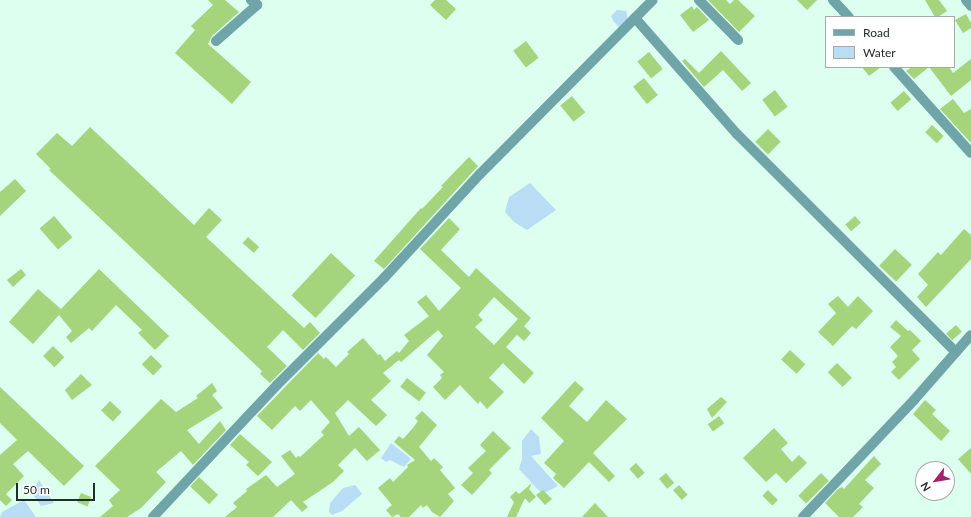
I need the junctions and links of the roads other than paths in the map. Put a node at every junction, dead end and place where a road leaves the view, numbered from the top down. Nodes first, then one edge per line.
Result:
1 (251, 0) edge
2 (653, 0) edge
3 (699, 0) edge
4 (833, 0) edge
5 (966, 0) edge
6 (971, 6) edge
7 (848, 16) edge
8 (635, 18) junction
9 (738, 40) dead end
10 (216, 41) dead end
11 (895, 68) edge
12 (971, 153) edge
13 (971, 335) edge
14 (956, 352) junction
15 (153, 517) edge
16 (803, 517) edge

1 - 10 street
2 - 8 street
3 - 9 street
4 - 7 street
5 - 6 street
8 - 14 street
8 - 15 street
11 - 12 street
13 - 14 street
14 - 16 street

